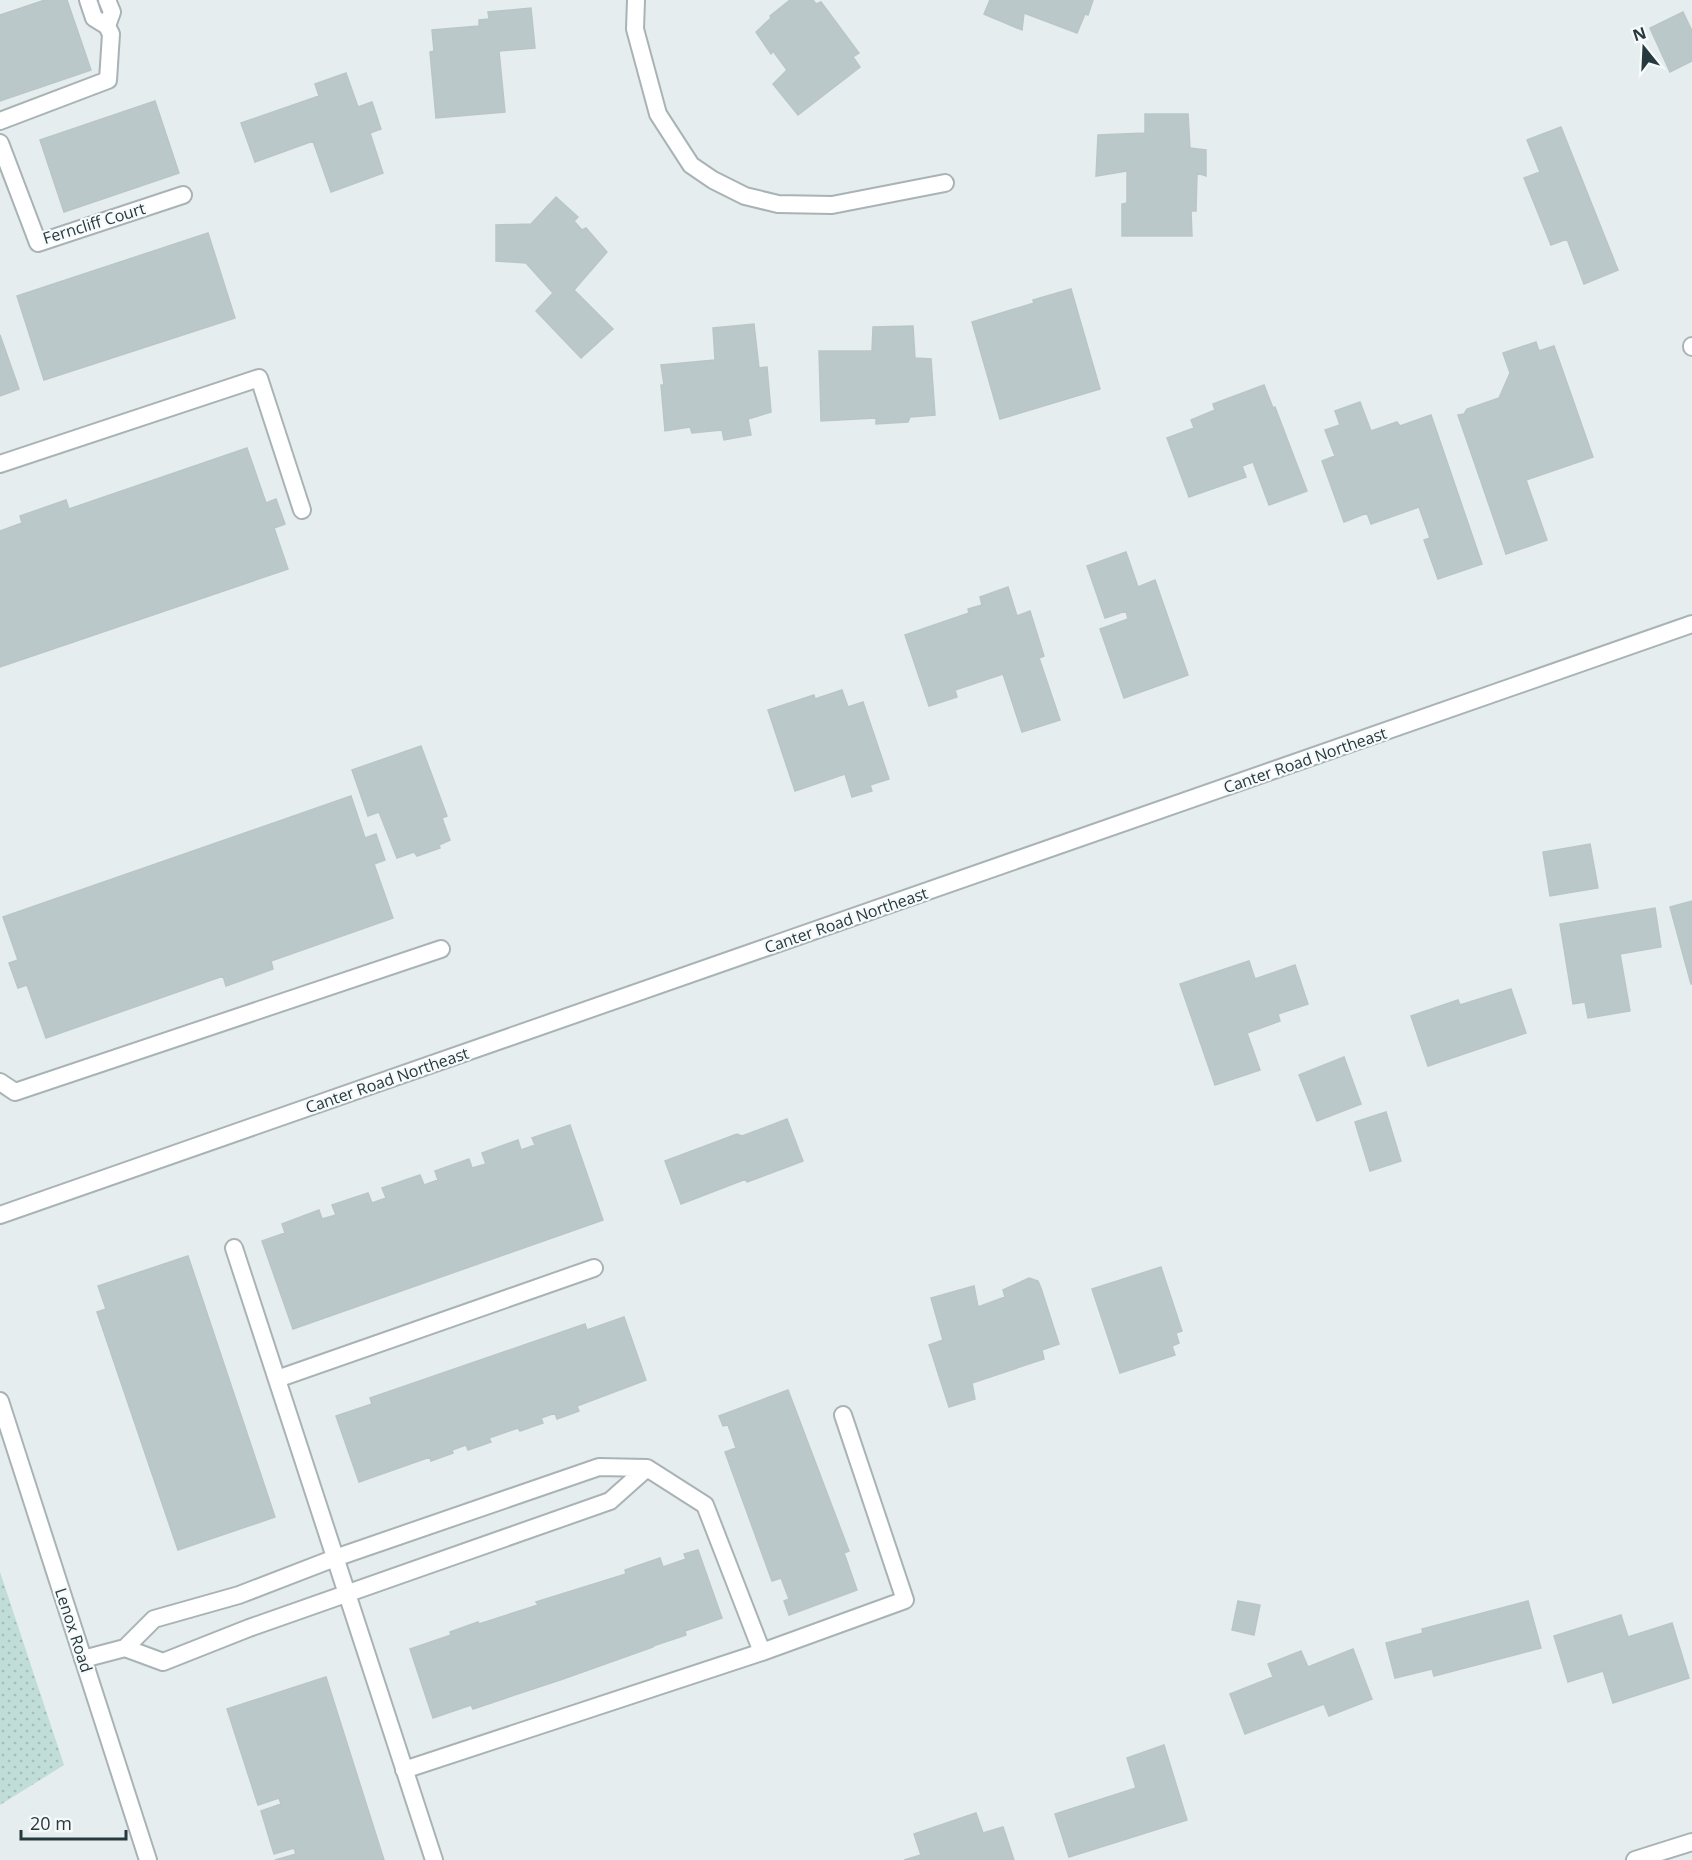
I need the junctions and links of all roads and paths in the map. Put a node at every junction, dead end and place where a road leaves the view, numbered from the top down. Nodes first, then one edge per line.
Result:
1 (88, 0) edge
2 (107, 0) edge
3 (636, 0) edge
4 (107, 26) junction
5 (0, 121) edge
6 (0, 143) edge
7 (945, 183) dead end
8 (183, 195) dead end
9 (0, 464) edge
10 (302, 510) dead end
11 (1692, 624) edge
12 (441, 949) dead end
13 (0, 1082) edge
14 (0, 1215) edge
15 (234, 1248) dead end
16 (594, 1268) dead end
17 (277, 1379) junction
18 (0, 1401) edge
19 (843, 1415) dead end
20 (647, 1468) junction
21 (335, 1558) junction
22 (348, 1594) junction
23 (125, 1648) junction
24 (762, 1652) junction
25 (83, 1659) junction
26 (404, 1770) junction
27 (1692, 1842) edge
28 (148, 1860) edge
29 (434, 1860) edge
30 (1635, 1860) edge

1 - 4 street
2 - 4 street
3 - 7 street
4 - 5 street
6 - 8 street, Ferncliff Court
9 - 10 street
11 - 14 street, Canter Road Northeast
12 - 13 street
15 - 17 street
16 - 17 street
17 - 21 street
18 - 25 street, Lenox Road
19 - 24 street
20 - 21 street
20 - 22 street
20 - 24 street
21 - 22 street
21 - 23 street
22 - 23 street
22 - 26 street
23 - 25 street
24 - 26 street
25 - 28 street, Lenox Road
26 - 29 street
27 - 30 street

